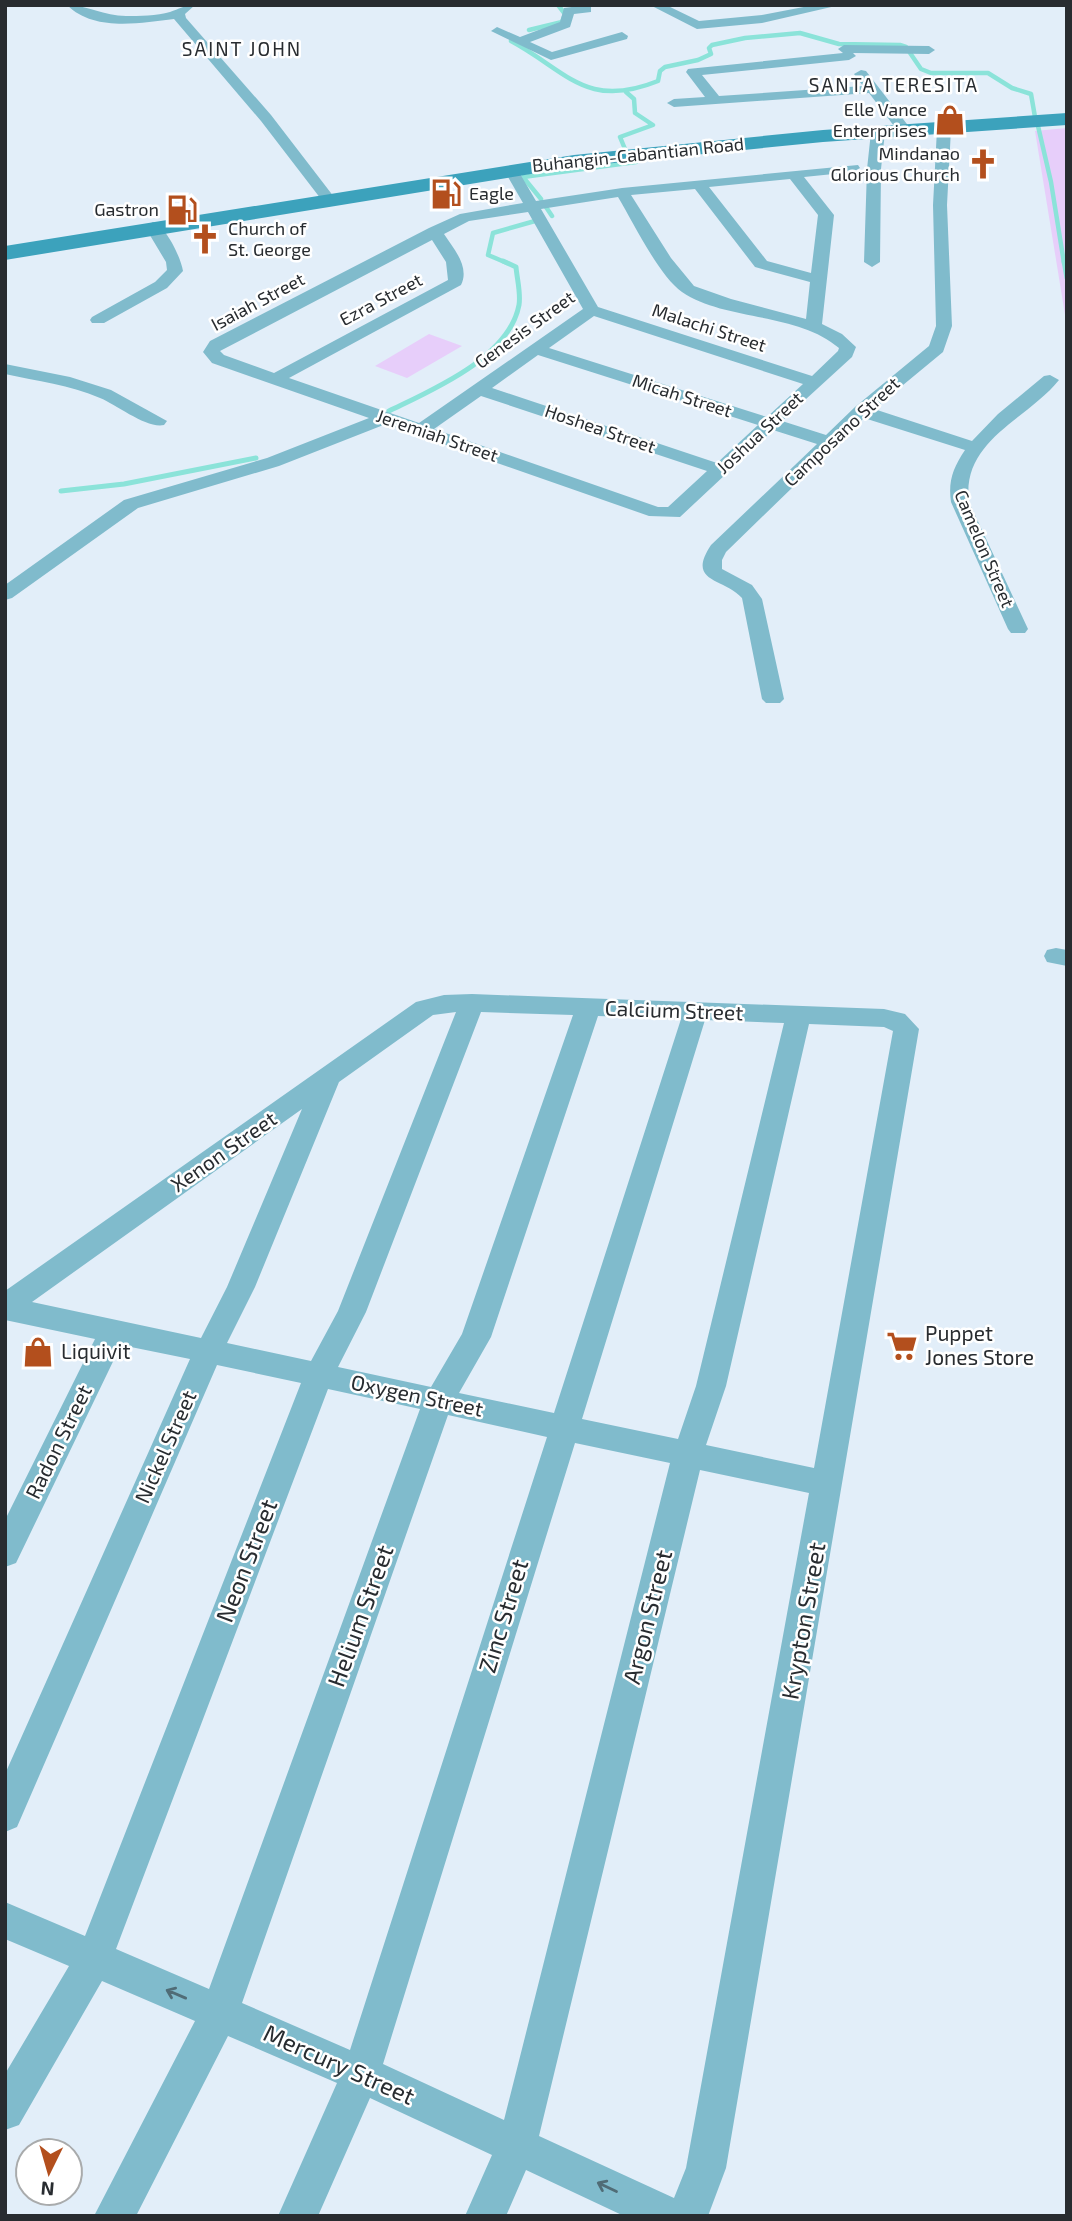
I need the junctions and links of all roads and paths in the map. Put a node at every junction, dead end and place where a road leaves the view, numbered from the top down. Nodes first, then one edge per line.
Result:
1 (73, 5) edge
2 (656, 5) edge
3 (834, 5) edge
4 (711, 9) dead end
5 (183, 10) edge
6 (597, 13) edge
7 (730, 22) junction
8 (497, 31) dead end
9 (520, 41) junction
10 (845, 49) junction
11 (929, 50) dead end
12 (872, 89) junction
13 (715, 100) junction
14 (674, 103) dead end
15 (1067, 119) edge
16 (944, 129) junction
17 (905, 131) junction
18 (878, 132) junction
19 (853, 168) dead end
20 (511, 170) junction
21 (794, 174) junction
22 (699, 184) junction
23 (622, 192) junction
24 (328, 200) junction
25 (533, 205) junction
26 (153, 227) junction
27 (435, 231) junction
28 (5, 253) edge
29 (872, 262) dead end
30 (817, 279) junction
31 (592, 310) junction
32 (98, 320) dead end
33 (813, 327) junction
34 (535, 349) junction
35 (211, 352) joint
36 (5, 369) edge
37 (275, 379) junction
38 (1050, 380) dead end
39 (814, 382) junction
40 (479, 389) junction
41 (861, 411) junction
42 (384, 418) junction
43 (158, 421) dead end
44 (770, 424) junction
45 (421, 430) junction
46 (829, 442) junction
47 (975, 448) junction
48 (721, 470) junction
49 (667, 513) joint
50 (5, 594) edge
51 (1018, 629) dead end
52 (773, 699) dead end
53 (458, 1003) junction
54 (588, 1008) junction
55 (696, 1010) junction
56 (799, 1015) junction
57 (902, 1024) joint
58 (327, 1079) junction
59 (5, 1307) edge
60 (113, 1332) junction
61 (208, 1352) junction
62 (318, 1375) junction
63 (438, 1401) junction
64 (563, 1427) junction
65 (688, 1454) junction
66 (828, 1484) junction
67 (5, 1553) edge
68 (5, 1815) edge
69 (5, 1920) edge
70 (94, 1959) junction
71 (220, 2012) junction
72 (361, 2074) junction
73 (5, 2111) edge
74 (517, 2145) junction
75 (114, 2216) edge
76 (298, 2216) edge
77 (485, 2216) edge
78 (669, 2216) edge
79 (686, 2216) edge

1 - 5 street
2 - 7 street
3 - 7 street
4 - 7 street
5 - 24 street
6 - 9 street
6 - 9 street
8 - 9 street
10 - 11 street
10 - 12 street
10 - 13 street
12 - 13 street
12 - 17 street
13 - 14 street
15 - 16 main road, Buhangin-Cabantian Road
16 - 17 main road, Buhangin-Cabantian Road
16 - 41 street, Camposano Street
17 - 18 main road, Buhangin-Cabantian Road
18 - 20 main road, Buhangin-Cabantian Road
18 - 29 street
19 - 21 street, Isaiah Street
20 - 24 main road, Buhangin-Cabantian Road
20 - 25 street, Genesis Street
21 - 22 street, Isaiah Street
21 - 30 street
22 - 23 street, Isaiah Street
22 - 30 street
23 - 25 street, Isaiah Street
23 - 33 street
24 - 26 main road, Buhangin-Cabantian Road
25 - 27 street, Isaiah Street
25 - 31 street, Genesis Street
26 - 28 main road, Buhangin-Cabantian Road
26 - 32 street
27 - 35 street, Isaiah Street
27 - 37 street, Ezra Street
30 - 33 street
31 - 34 street, Genesis Street
31 - 39 street, Malachi Street
33 - 39 street, Joshua Street
34 - 40 street, Genesis Street
34 - 44 street, Micah Street
35 - 37 street, Jeremiah Street
36 - 43 street
37 - 42 street, Jeremiah Street
38 - 47 street, Camelon Street
39 - 44 street, Joshua Street
40 - 45 street, Genesis Street
40 - 48 street, Hoshea Street
41 - 46 street, Camposano Street
41 - 47 street
42 - 45 street, Jeremiah Street
42 - 50 street
44 - 46 street, Micah Street
44 - 48 street, Joshua Street
45 - 49 street, Jeremiah Street
46 - 52 street, Camposano Street
47 - 51 street, Camelon Street
48 - 49 street, Joshua Street
53 - 54 street, Calcium Street
53 - 58 street, Xenon Street
53 - 62 street, Neon Street
54 - 55 street, Calcium Street
54 - 63 street, Helium Street
55 - 56 street, Calcium Street
55 - 64 street, Zinc Street
56 - 57 street, Calcium Street
56 - 65 street, Argon Street
57 - 66 street, Krypton Street
58 - 59 street, Xenon Street
58 - 61 street, Nickel Street
59 - 60 street, Oxygen Street
60 - 61 street, Oxygen Street
60 - 67 street, Radon Street
61 - 62 street, Oxygen Street
61 - 68 street, Nickel Street
62 - 63 street, Oxygen Street
62 - 70 street, Neon Street
63 - 64 street, Oxygen Street
63 - 71 street, Helium Street
64 - 65 street, Oxygen Street
64 - 72 street, Zinc Street
65 - 66 street, Oxygen Street
65 - 74 street, Argon Street
66 - 79 street, Krypton Street
69 - 70 street, Mercury Street
71 -> 70 street, Mercury Street
70 - 73 street, Neon Street
71 - 72 street, Mercury Street
71 - 75 street, Helium Street
72 - 74 street, Mercury Street
72 - 76 street, Zinc Street
74 - 77 street, Argon Street
78 -> 74 street, Mercury Street

